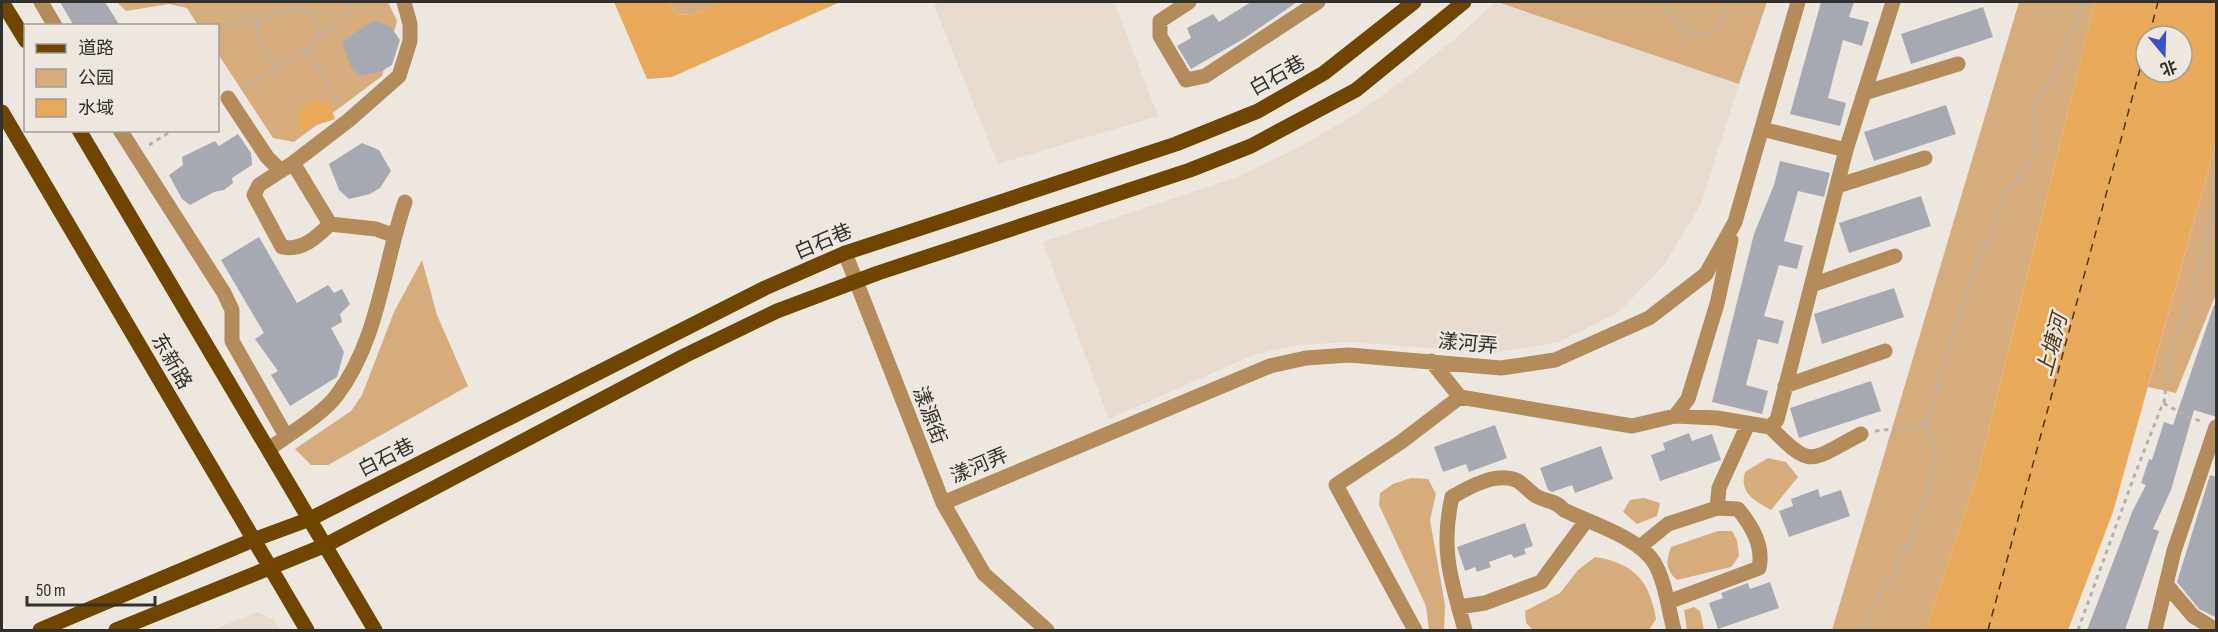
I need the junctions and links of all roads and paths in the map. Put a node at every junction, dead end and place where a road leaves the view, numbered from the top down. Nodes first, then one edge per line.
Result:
1 (2, 2) edge
2 (41, 2) edge
3 (353, 2) edge
4 (404, 2) edge
5 (1189, 2) edge
6 (1318, 2) edge
7 (1414, 2) edge
8 (1464, 2) edge
9 (1663, 2) edge
10 (1727, 2) edge
11 (1798, 2) edge
12 (1893, 2) edge
13 (2084, 2) edge
14 (257, 20) junction
15 (54, 24) edge
16 (219, 30) edge
17 (24, 37) edge
18 (320, 37) junction
19 (308, 49) junction
20 (1958, 64) dead end
21 (276, 68) junction
22 (1864, 93) junction
23 (228, 98) joint
24 (2, 112) edge
25 (349, 120) junction
26 (1762, 129) junction
27 (80, 132) edge
28 (121, 132) edge
29 (170, 132) edge
30 (1846, 150) junction
31 (135, 154) junction
32 (1924, 158) dead end
33 (287, 167) junction
34 (2217, 183) edge
35 (1837, 186) junction
36 (405, 202) dead end
37 (1735, 222) junction
38 (330, 224) junction
39 (395, 236) junction
40 (845, 254) junction
41 (1895, 256) dead end
42 (856, 281) junction
43 (1812, 285) junction
44 (1886, 351) dead end
45 (1431, 361) junction
46 (1785, 386) junction
47 (1460, 397) junction
48 (2163, 403) junction
49 (1675, 416) junction
50 (1748, 424) junction
51 (2212, 424) edge
52 (1926, 425) junction
53 (1770, 427) junction
54 (1861, 434) joint
55 (286, 436) junction
56 (269, 449) junction
57 (943, 503) junction
58 (1717, 508) junction
59 (310, 519) junction
60 (1586, 521) junction
61 (253, 540) junction
62 (326, 545) junction
63 (1641, 546) junction
64 (269, 567) junction
65 (2166, 584) junction
66 (1668, 602) junction
67 (1459, 607) junction
68 (40, 630) edge
69 (116, 630) edge
70 (306, 630) edge
71 (375, 630) edge
72 (1047, 630) edge
73 (1415, 630) edge
74 (1465, 630) edge
75 (1674, 630) edge
76 (1865, 630) edge
77 (2078, 630) edge
78 (2155, 630) edge
79 (2216, 630) edge

1 - 17 main road
2 - 15 street
3 - 18 path
4 - 25 street
5 - 6 street
7 - 40 main road, 白石巷
8 - 42 main road
9 - 10 path
11 - 26 street, 漾河弄
12 - 22 street
13 - 52 path
14 - 16 path
14 - 18 path
14 - 21 path
18 - 19 path
19 - 21 path
19 - 25 path
20 - 22 street
21 - 23 path
22 - 30 street
23 - 33 street
24 - 61 main road, 东新路
25 - 33 street
26 - 30 street
26 - 37 street, 漾河弄
27 - 56 main road, 东新路
28 - 31 street
29 - 31 path
30 - 35 street
31 - 55 street
32 - 35 street
33 - 38 street
33 - 38 street
34 - 48 path
35 - 43 street
36 - 39 street
37 - 45 street, 漾河弄
37 - 49 street
38 - 39 street
39 - 55 street
40 - 42 street, 漾源街
40 - 59 main road, 白石巷
41 - 43 street
42 - 57 street, 漾源街
42 - 62 main road
43 - 46 street
44 - 46 street
45 - 47 street
45 - 57 street, 漾河弄
46 - 53 street
47 - 49 street
47 - 73 street
48 - 51 path
48 - 77 path
49 - 50 street
50 - 53 street
50 - 58 street
51 - 65 street
52 - 54 path
52 - 76 path
53 - 54 street
55 - 56 street
56 - 59 main road, 东新路
57 - 72 street, 漾源街
58 - 63 street
58 - 66 street
59 - 61 main road, 白石巷
59 - 62 main road, 东新路
60 - 63 street
60 - 67 street
60 - 67 street
61 - 64 main road, 东新路
61 - 68 main road, 白石巷
62 - 64 main road
62 - 71 main road, 东新路
63 - 66 street
64 - 69 main road
64 - 70 main road, 东新路
65 - 78 street
65 - 79 street
66 - 75 street
67 - 74 street

